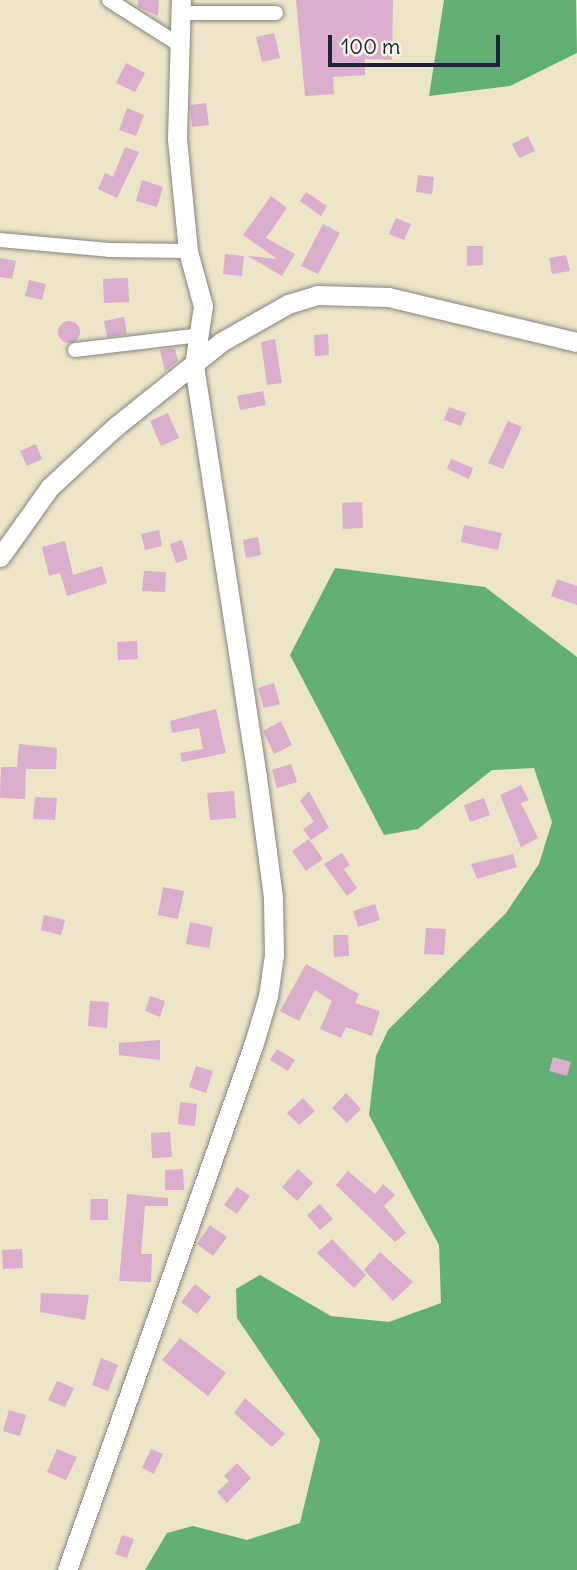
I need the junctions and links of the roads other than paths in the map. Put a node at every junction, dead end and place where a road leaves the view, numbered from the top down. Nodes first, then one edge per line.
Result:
1 (109, 0) edge
2 (181, 6) edge
3 (276, 13) dead end
4 (178, 44) junction
5 (0, 240) edge
6 (188, 251) junction
7 (201, 335) junction
8 (577, 342) edge
9 (75, 351) dead end
10 (194, 366) junction
11 (0, 557) edge
12 (67, 1570) edge

1 - 4 street
2 - 3 street
2 - 4 street
4 - 6 street
5 - 6 street
6 - 7 street
7 - 9 street
7 - 10 street
8 - 10 street
10 - 11 street
10 - 12 street

